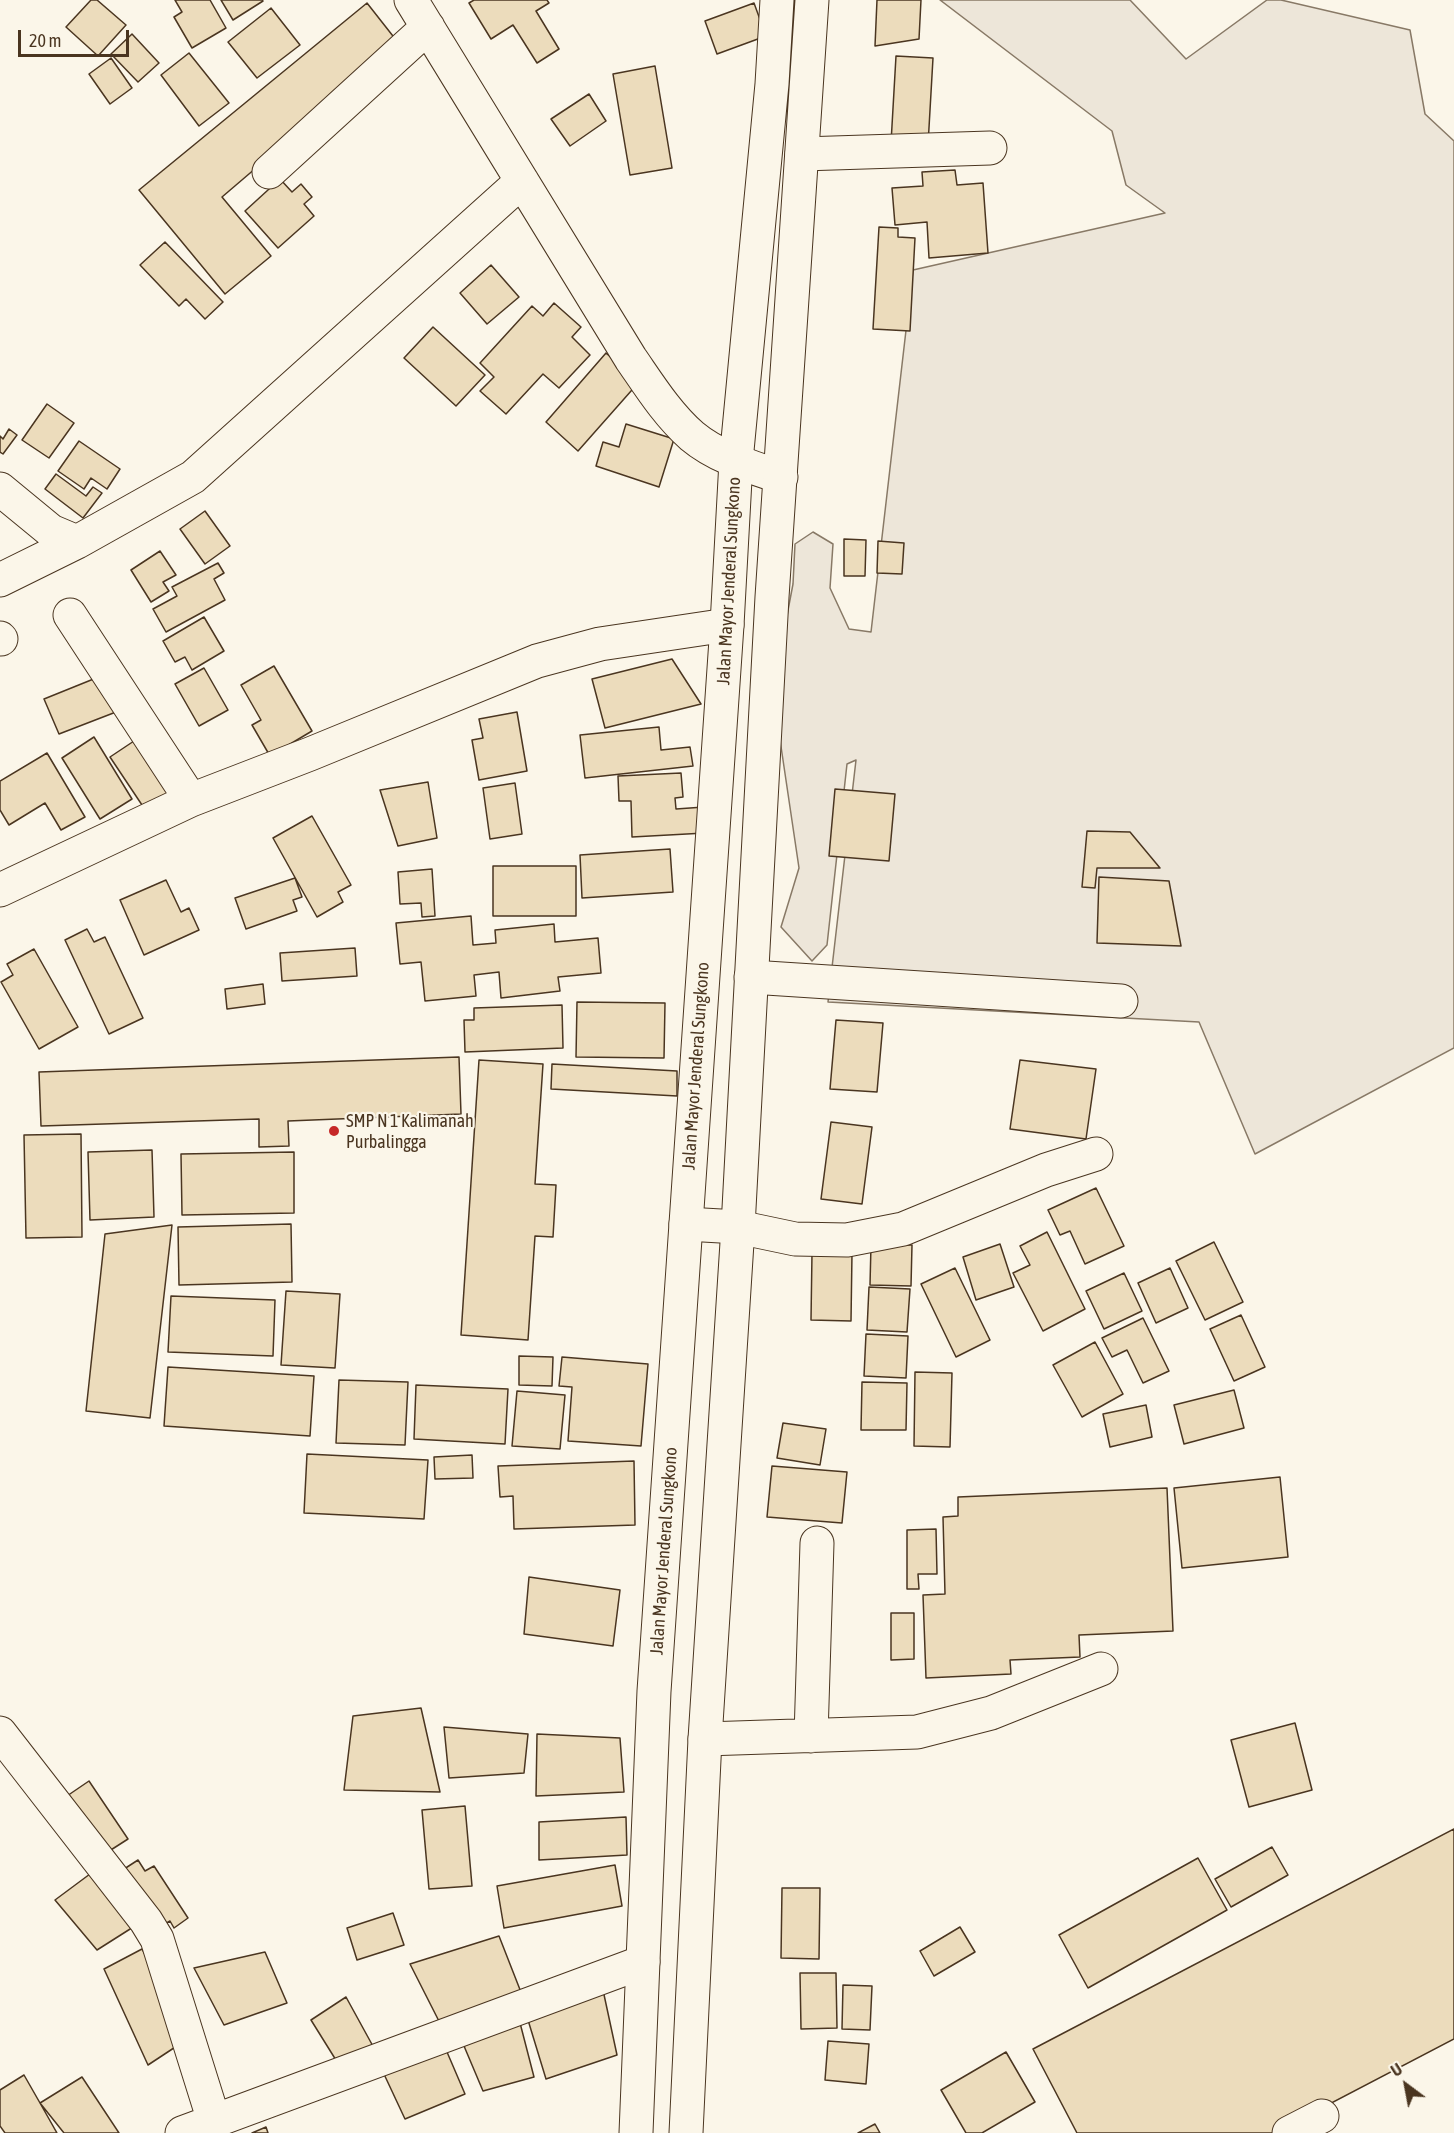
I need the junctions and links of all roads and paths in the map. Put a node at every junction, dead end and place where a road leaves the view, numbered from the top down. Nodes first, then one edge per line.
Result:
1 (777, 0) edge
2 (812, 0) edge
3 (420, 13) edge
4 (990, 148) dead end
5 (802, 154) junction
6 (268, 172) dead end
7 (522, 181) junction
8 (736, 461) junction
9 (781, 477) junction
10 (0, 489) edge
11 (77, 543) junction
12 (0, 580) edge
13 (70, 615) dead end
14 (727, 625) junction
15 (191, 801) junction
16 (0, 890) edge
17 (705, 939) junction
18 (753, 941) junction
19 (751, 977) junction
20 (1120, 1001) dead end
21 (1096, 1154) dead end
22 (686, 1224) junction
23 (738, 1227) junction
24 (817, 1543) dead end
25 (1101, 1669) dead end
26 (0, 1733) edge
27 (811, 1736) junction
28 (705, 1739) junction
29 (643, 1962) junction
30 (640, 2044) junction
31 (691, 2048) junction
32 (1322, 2116) dead end
33 (214, 2121) junction
34 (182, 2133) edge
35 (636, 2133) edge
36 (686, 2133) edge
37 (1289, 2133) edge

1 - 8 main road, Jalan Mayor Jenderal Sungkono
2 - 5 main road
3 - 6 main road
3 - 7 main road
4 - 5 main road
5 - 9 main road
7 - 8 main road
7 - 11 main road
8 - 9 main road
8 - 14 main road, Jalan Mayor Jenderal Sungkono
9 - 18 main road
10 - 11 main road
11 - 12 main road
13 - 15 main road
14 - 15 main road
14 - 17 main road, Jalan Mayor Jenderal Sungkono
15 - 16 main road
17 - 18 main road
17 - 22 main road, Jalan Mayor Jenderal Sungkono
18 - 19 main road
19 - 20 main road
19 - 23 main road
21 - 23 main road
22 - 23 main road
22 - 29 main road, Jalan Mayor Jenderal Sungkono
23 - 28 main road
24 - 27 main road
25 - 27 main road
26 - 33 main road
27 - 28 main road
28 - 31 main road
29 - 30 main road, Jalan Mayor Jenderal Sungkono
29 - 33 main road
30 - 31 main road
30 - 35 main road, Jalan Mayor Jenderal Sungkono
31 - 36 main road
32 - 37 main road
33 - 34 main road

